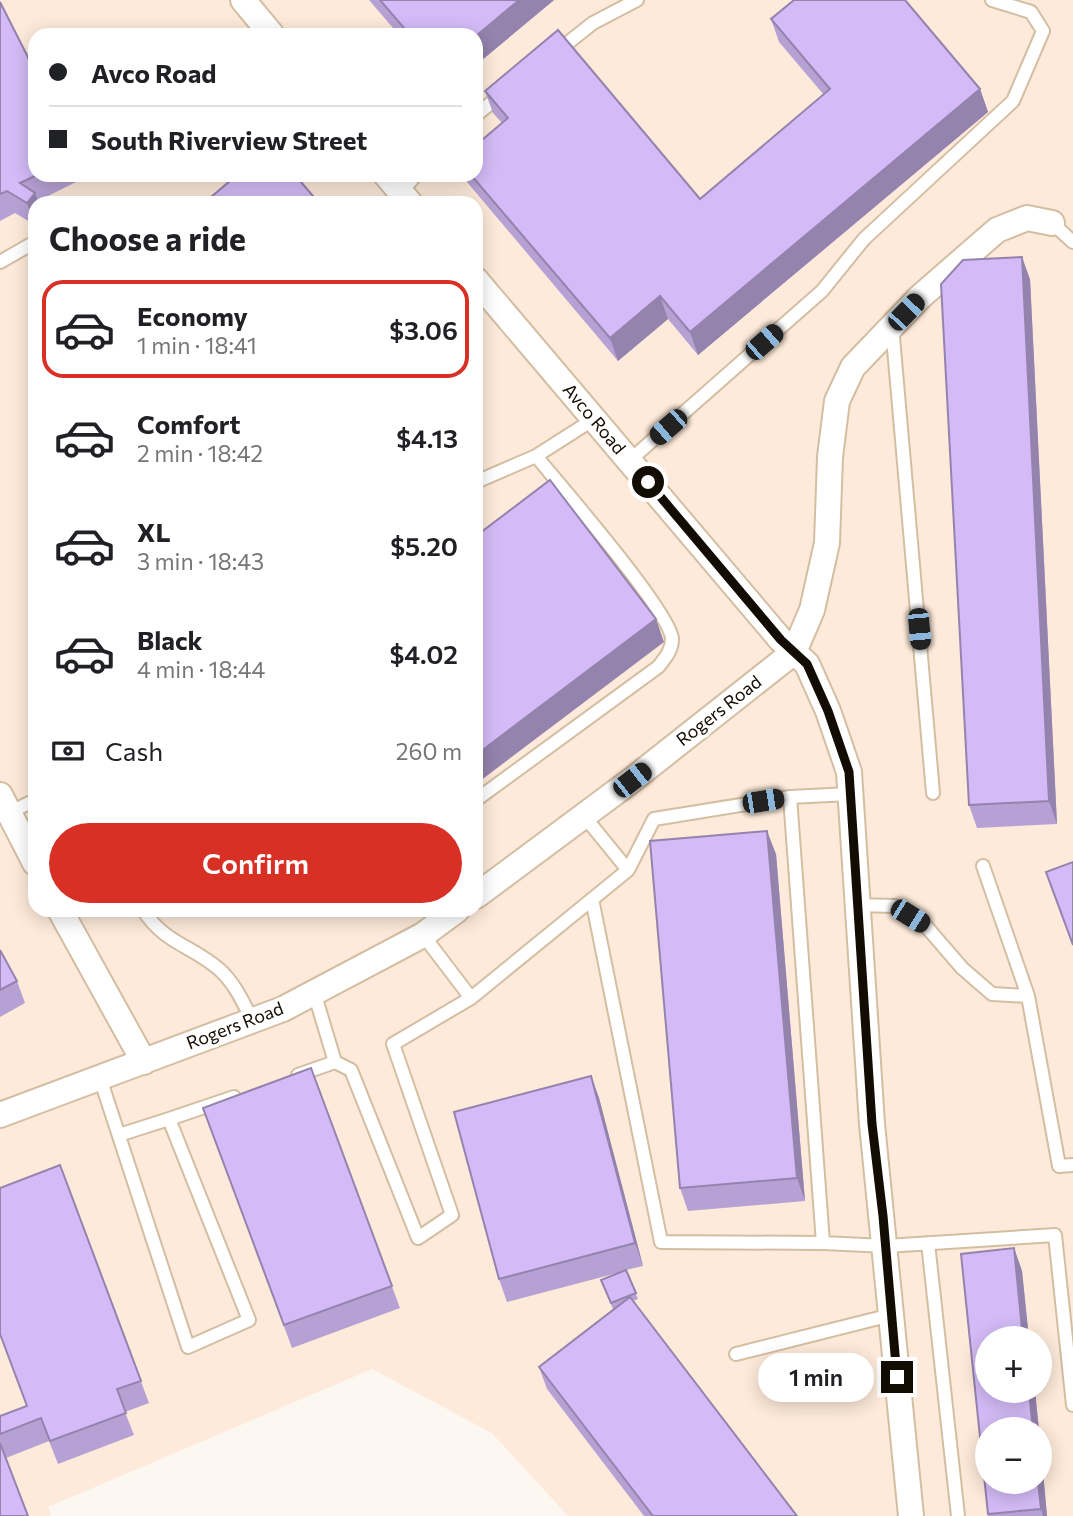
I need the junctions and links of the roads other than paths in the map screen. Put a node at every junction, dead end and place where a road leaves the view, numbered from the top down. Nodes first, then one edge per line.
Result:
1 (243, 0) edge
2 (637, 0) edge
3 (992, 0) edge
4 (266, 28) edge
5 (540, 65) edge
6 (508, 90) edge
7 (483, 109) edge
8 (1052, 223) joint
9 (1073, 242) edge
10 (28, 246) edge
11 (0, 262) edge
12 (483, 288) edge
13 (892, 326) junction
14 (594, 419) junction
15 (536, 456) junction
16 (629, 461) junction
17 (483, 479) edge
18 (794, 652) junction
19 (933, 793) dead end
20 (850, 794) junction
21 (483, 795) edge
22 (790, 797) junction
23 (28, 801) edge
24 (4, 806) edge
25 (584, 816) junction
26 (28, 850) edge
27 (983, 866) dead end
28 (628, 870) junction
29 (483, 891) edge
30 (592, 899) junction
31 (857, 905) junction
32 (64, 917) edge
33 (148, 917) edge
34 (447, 917) edge
35 (423, 935) junction
36 (314, 992) junction
37 (1028, 996) junction
38 (471, 998) junction
39 (252, 1020) junction
40 (144, 1062) junction
41 (335, 1062) junction
42 (100, 1078) junction
43 (284, 1080) edge
44 (246, 1093) edge
45 (0, 1115) edge
46 (169, 1119) junction
47 (119, 1135) junction
48 (1073, 1165) edge
49 (823, 1243) junction
50 (928, 1243) junction
51 (886, 1246) junction
52 (891, 1315) junction
53 (736, 1354) dead end
54 (1073, 1405) edge
55 (911, 1516) edge
56 (958, 1516) edge

1 - 4 street
2 - 5 lane
3 - 16 lane
6 - 7 lane
8 - 9 lane
8 - 13 street
10 - 11 lane
12 - 14 street, Avco Road
13 - 18 street
13 - 19 lane
14 - 15 lane
14 - 16 street, Avco Road
15 - 17 lane
15 - 21 lane
16 - 18 street, Avco Road
18 - 20 street, Avco Road
18 - 25 street, Rogers Road
20 - 22 lane
20 - 31 street, Avco Road
22 - 28 lane
22 - 49 lane
23 - 24 lane
24 - 26 street
25 - 28 lane
25 - 29 street, Rogers Road
27 - 37 lane
28 - 30 lane
30 - 38 lane
30 - 49 lane
31 - 37 lane
31 - 51 street, Avco Road
32 - 40 street
33 - 39 lane
34 - 35 street, Rogers Road
35 - 36 street, Rogers Road
35 - 38 lane
36 - 39 street, Rogers Road
36 - 41 lane
37 - 48 lane
38 - 41 lane
39 - 40 street, Rogers Road
40 - 42 street, Rogers Road
41 - 43 lane
42 - 45 street, Rogers Road
42 - 47 lane
44 - 46 lane
46 - 47 lane
46 - 47 lane
49 - 51 lane
50 - 51 lane
50 - 54 lane
50 - 56 lane
51 - 52 street, Avco Road
52 - 53 lane
52 - 55 street, Avco Road

